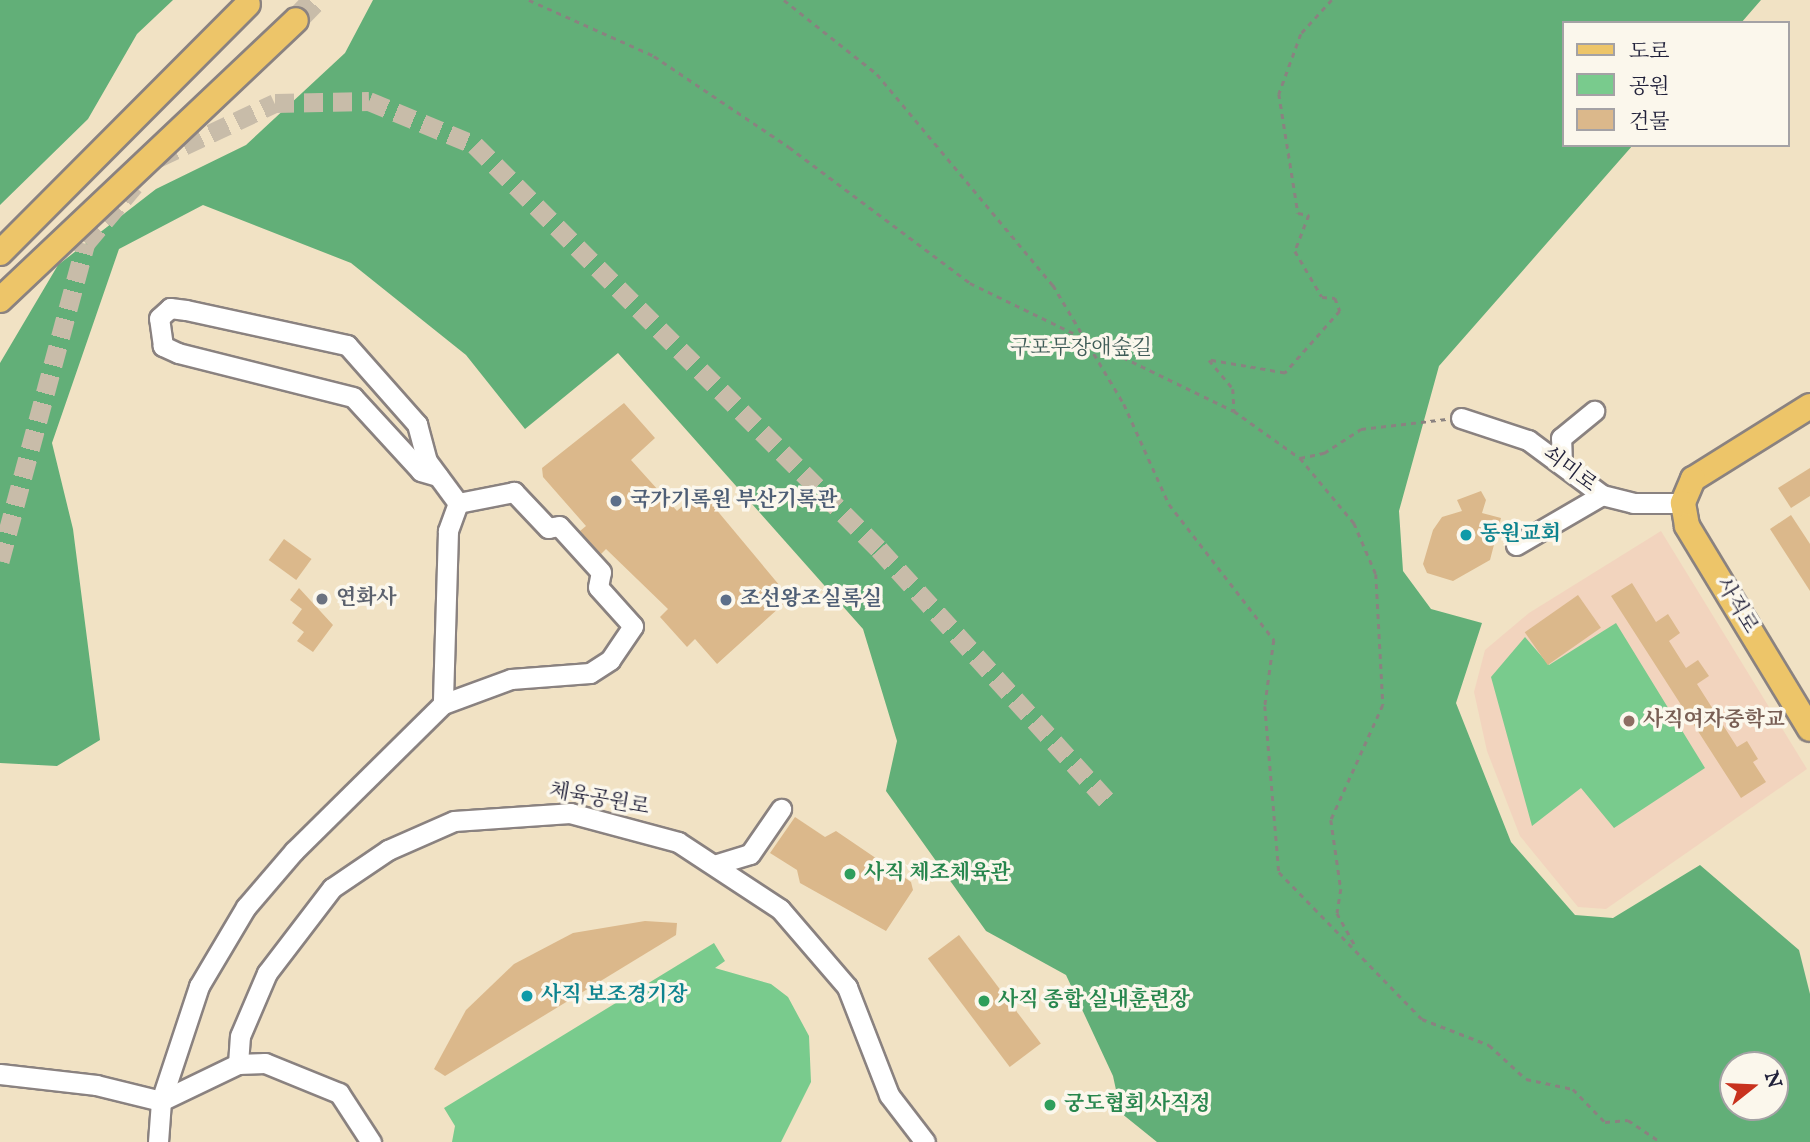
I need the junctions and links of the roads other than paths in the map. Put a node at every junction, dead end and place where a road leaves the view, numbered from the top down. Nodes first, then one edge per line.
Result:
1 (248, 4) dead end
2 (296, 20) tunnel mouth
3 (0, 253) edge
4 (0, 300) edge
5 (1810, 406) edge
6 (1594, 411) dead end
7 (1461, 418) road end
8 (1562, 464) junction
9 (438, 476) junction
10 (1602, 495) junction
11 (458, 503) junction
12 (1683, 503) junction
13 (1516, 545) dead end
14 (443, 704) junction
15 (1810, 729) edge
16 (781, 809) dead end
17 (717, 864) junction
18 (238, 1064) junction
19 (0, 1074) edge
20 (161, 1101) junction
21 (158, 1142) edge
22 (371, 1142) edge
23 (925, 1142) edge

1 - 3 main road
2 - 4 main road
5 - 12 main road
6 - 8 street
7 - 8 street, 쇠미로
8 - 10 street, 쇠미로
9 - 9 street
9 - 11 street
10 - 12 street, 쇠미로
10 - 13 street
11 - 14 street
11 - 14 street
12 - 15 main road, 사직로
14 - 20 street
16 - 17 street
17 - 18 street, 체육공원로
17 - 23 street, 체육공원로
18 - 20 street
18 - 22 street
19 - 20 street
20 - 21 street

